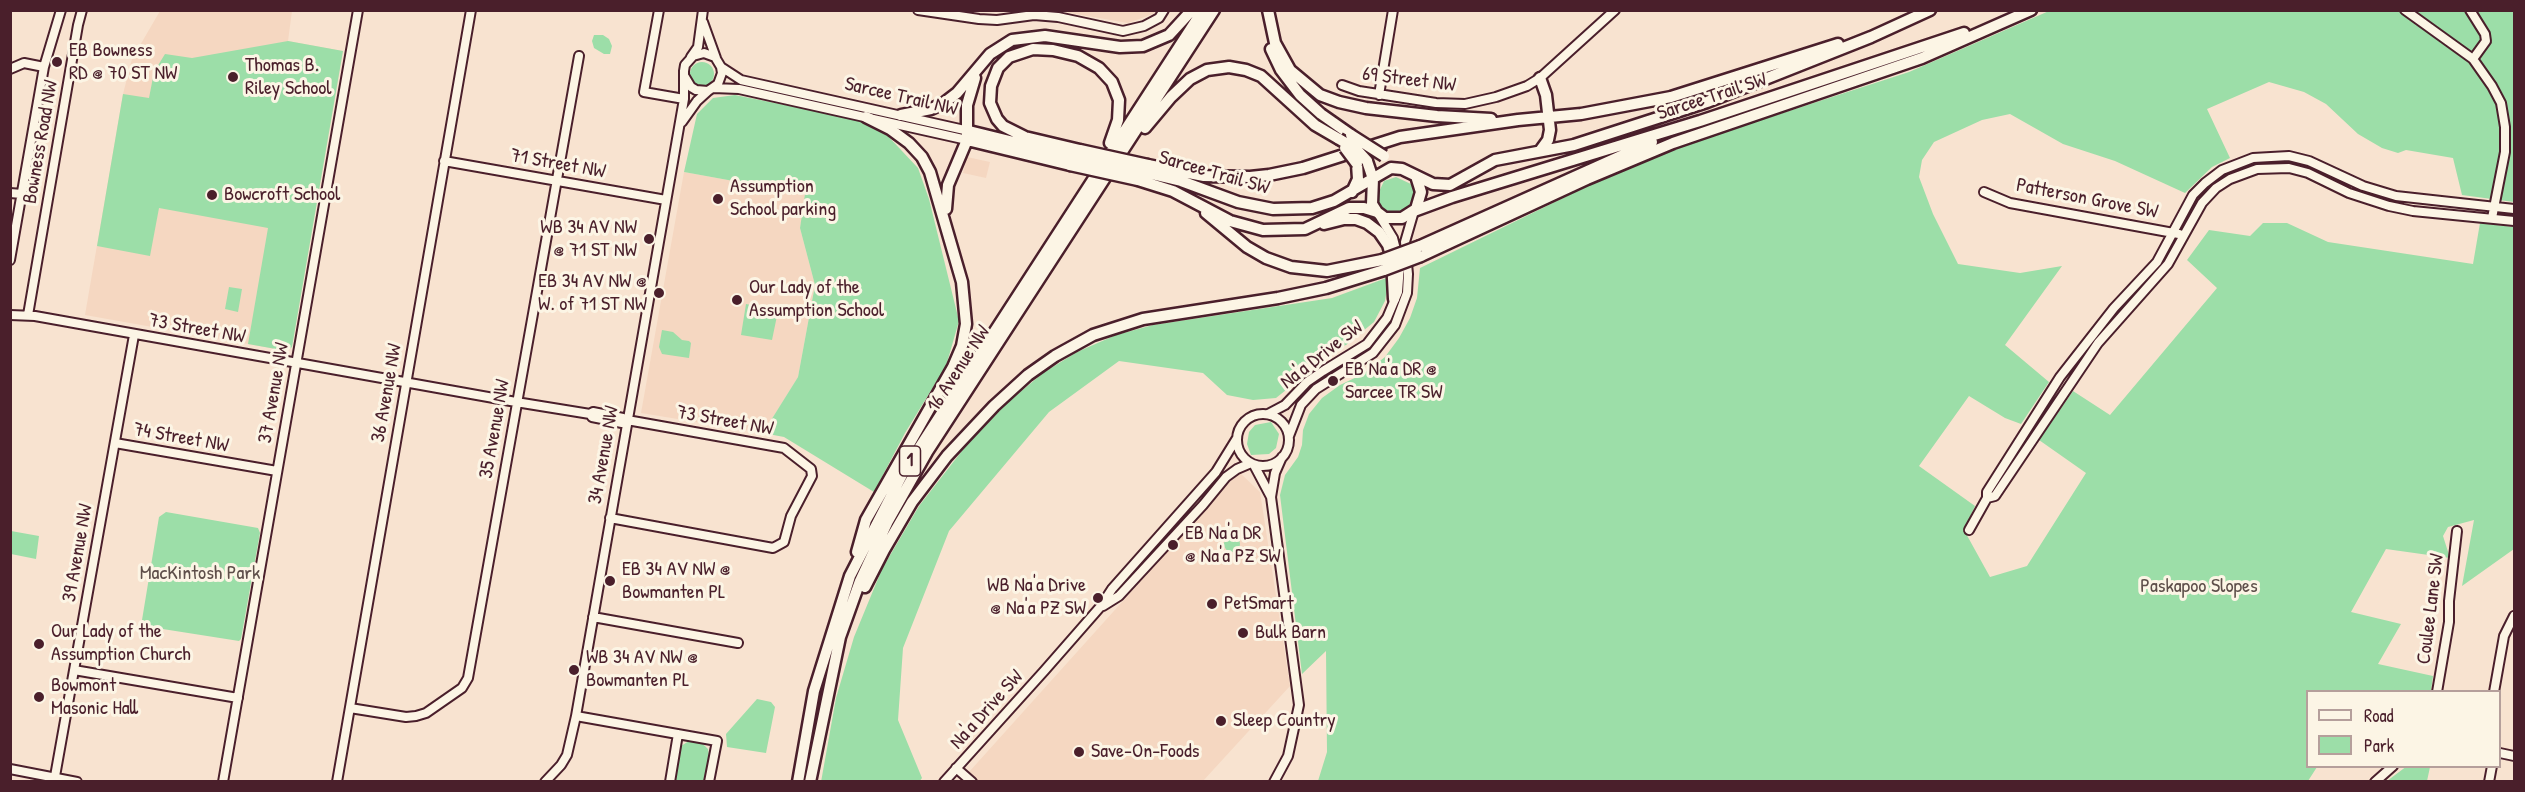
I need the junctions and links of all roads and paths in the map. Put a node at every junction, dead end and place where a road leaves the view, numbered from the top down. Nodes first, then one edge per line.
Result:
1 (61, 10) edge
2 (82, 10) edge
3 (358, 10) edge
4 (471, 10) edge
5 (659, 10) edge
6 (703, 10) edge
7 (918, 10) edge
8 (1164, 10) edge
9 (1192, 10) edge
10 (1203, 10) edge
11 (1214, 10) edge
12 (1266, 10) edge
13 (1393, 10) edge
14 (1615, 10) edge
15 (1930, 10) edge
16 (2020, 10) edge
17 (2031, 10) edge
18 (2405, 10) edge
19 (2470, 10) edge
20 (980, 15) edge
21 (703, 21) junction
22 (1871, 37) junction
23 (990, 54) junction
24 (579, 56) dead end
25 (2473, 59) junction
26 (688, 60) junction
27 (720, 64) junction
28 (44, 67) junction
29 (10, 69) edge
30 (685, 77) junction
31 (1540, 78) junction
32 (1342, 85) dead end
33 (711, 90) junction
34 (1379, 95) junction
35 (684, 99) junction
36 (901, 115) junction
37 (866, 117) junction
38 (1549, 117) junction
39 (1518, 120) junction
40 (1700, 122) junction
41 (680, 126) junction
42 (968, 135) junction
43 (1540, 151) junction
44 (2269, 156) junction
45 (1075, 158) junction
46 (444, 160) junction
47 (1362, 162) junction
48 (2270, 167) junction
49 (1143, 172) junction
50 (1414, 175) junction
51 (1373, 179) junction
52 (555, 180) junction
53 (1097, 182) junction
54 (2372, 190) junction
55 (1984, 192) dead end
56 (10, 193) edge
57 (1351, 193) junction
58 (22, 194) junction
59 (1184, 197) junction
60 (666, 200) junction
61 (2368, 201) junction
62 (2494, 207) junction
63 (2514, 209) edge
64 (1414, 212) junction
65 (1377, 213) junction
66 (2492, 218) junction
67 (2514, 221) edge
68 (1309, 227) junction
69 (2174, 232) junction
70 (2184, 235) junction
71 (1420, 251) junction
72 (954, 252) junction
73 (10, 260) edge
74 (1383, 265) junction
75 (1395, 299) junction
76 (10, 315) edge
77 (28, 315) junction
78 (134, 334) junction
79 (296, 363) junction
80 (2060, 377) junction
81 (406, 382) junction
82 (2069, 383) junction
83 (516, 402) junction
84 (1268, 414) junction
85 (627, 420) junction
86 (1288, 436) junction
87 (1237, 438) junction
88 (115, 443) junction
89 (1282, 457) junction
90 (1252, 464) junction
91 (277, 471) junction
92 (1271, 497) junction
93 (1987, 498) junction
94 (610, 518) junction
95 (1969, 530) dead end
96 (2457, 531) dead end
97 (850, 576) junction
98 (1101, 606) junction
99 (2514, 616) edge
100 (593, 617) junction
101 (738, 643) dead end
102 (74, 670) junction
103 (2437, 690) edge
104 (2494, 690) edge
105 (237, 698) junction
106 (350, 708) junction
107 (576, 716) junction
108 (820, 726) junction
109 (678, 735) junction
110 (956, 768) junction
111 (2391, 768) edge
112 (10, 770) edge
113 (54, 779) edge
114 (77, 782) edge
115 (223, 782) edge
116 (337, 782) edge
117 (545, 782) edge
118 (670, 782) edge
119 (709, 782) edge
120 (798, 782) edge
121 (810, 782) edge
122 (944, 782) edge
123 (972, 782) edge
124 (1274, 782) edge
125 (2375, 782) edge

1 - 28 street, Bowness Road NW
2 - 77 street, Bowness Road NW
3 - 79 street, 37 Avenue NW
4 - 46 street, 36 Avenue NW
5 - 35 street
6 - 21 street
7 - 20 street
8 - 20 street
9 - 23 highway
10 - 53 highway, 16 Avenue NW / 1
11 - 53 highway, 16 Avenue NW / 1
12 - 39 highway
12 - 50 highway, bridge
13 - 34 street
14 - 31 street, 69 Street NW
15 - 22 highway, Sarcee Trail SW
16 - 40 highway, Sarcee Trail SW
17 - 71 highway
18 - 25 street
19 - 25 street
21 - 26 street
21 - 27 street
22 - 38 highway
22 - 43 highway, Sarcee Trail SW
23 - 36 highway
23 - 42 highway
24 - 52 street, 35 Avenue NW
25 - 62 street
26 - 27 street
26 - 30 street
27 - 33 street
27 - 36 street, Sarcee Trail NW
28 - 29 street
28 - 58 street, Bowness Road NW
30 - 33 street
30 - 35 street, 34 Avenue NW
31 - 34 street, 69 Street NW
31 - 38 highway
32 - 34 street, 69 Street NW
33 - 37 street, Sarcee Trail NW
33 - 41 street, 34 Avenue NW
35 - 41 street, 34 Avenue NW
36 - 42 street, Sarcee Trail NW
37 - 42 street, Sarcee Trail NW
37 - 72 highway
38 - 39 highway
38 - 43 highway
39 - 49 highway
40 - 64 highway, Sarcee Trail SW
40 - 71 highway
41 - 60 street, 34 Avenue NW
42 - 45 highway, Sarcee Trail NW
42 - 72 highway
43 - 50 highway, Sarcee Trail SW
44 - 48 street
44 - 54 street
44 - 69 street
45 - 49 highway, Sarcee Trail SW, bridge
45 - 49 highway, bridge
45 - 53 highway
46 - 52 street, 71 Street NW
46 - 81 street, 36 Avenue NW
47 - 51 highway
47 - 53 highway, bridge
47 - 57 highway
48 - 61 street
48 - 70 street
49 - 57 highway, Sarcee Trail SW
49 - 59 highway, Sarcee Trail SW
50 - 51 highway
50 - 64 highway
51 - 57 highway, Sarcee Trail SW
51 - 65 highway
52 - 60 street, 71 Street NW
52 - 83 street, 35 Avenue NW
53 - 97 highway, 16 Avenue NW / 1
53 - 108 highway, 16 Avenue NW / 1
54 - 61 street
54 - 62 street
55 - 69 street, Patterson Grove SW
56 - 58 street
58 - 73 street, Bowness Road NW
59 - 68 highway, Sarcee Trail SW
59 - 74 highway
60 - 85 street, 34 Avenue NW
61 - 66 street
62 - 63 street
62 - 66 street
64 - 65 highway
64 - 86 street, Na'a Drive SW
65 - 68 highway, Sarcee Trail SW
65 - 75 street, Na'a Drive SW
66 - 67 street
68 - 75 highway
69 - 70 street, Patterson Grove SW
69 - 80 street
70 - 82 street
71 - 74 highway, bridge
72 - 97 highway
74 - 108 highway
75 - 84 street, Na'a Drive SW
76 - 77 street, 73 Street NW
77 - 78 street, 73 Street NW
78 - 79 street, 73 Street NW
78 - 88 street, 39 Avenue NW
79 - 81 street, 73 Street NW
79 - 91 street, 37 Avenue NW
80 - 82 street
80 - 93 street
81 - 83 street, 73 Street NW
81 - 106 street, 36 Avenue NW
82 - 93 street
83 - 85 street, 73 Street NW
83 - 106 street, 35 Avenue NW
84 - 86 street
84 - 87 street
85 - 94 street, 34 Avenue NW
85 - 94 street, 73 Street NW
86 - 89 street
87 - 90 street
87 - 98 street, Na'a Drive SW
88 - 91 street, 74 Street NW
88 - 102 street, 39 Avenue NW
89 - 90 street
89 - 92 street
90 - 92 street
90 - 98 street, Na'a Drive SW
91 - 105 street, 37 Avenue NW
92 - 124 street
93 - 95 street
94 - 100 street, 34 Avenue NW
96 - 103 street, Coulee Lane SW
97 - 120 highway, 16 Avenue NW / 1
98 - 110 street, Na'a Drive SW
99 - 104 street
100 - 101 street
100 - 107 street, 34 Avenue NW
102 - 105 street
102 - 113 street, 39 Avenue NW
105 - 115 street, 37 Avenue NW
106 - 116 street, 36 Avenue NW
107 - 109 street
107 - 117 street, 34 Avenue NW
108 - 121 highway, 16 Avenue NW / 1
109 - 118 street
109 - 119 street
110 - 122 street, Na'a Drive SW
110 - 123 street
111 - 125 street
112 - 113 street
113 - 114 street

